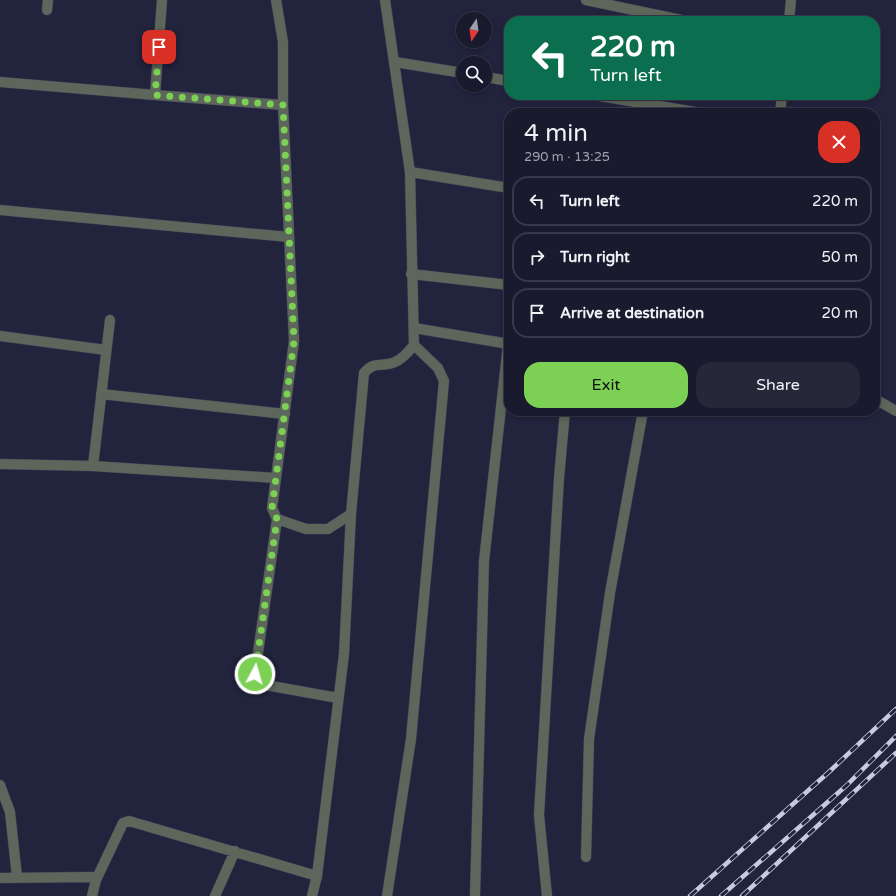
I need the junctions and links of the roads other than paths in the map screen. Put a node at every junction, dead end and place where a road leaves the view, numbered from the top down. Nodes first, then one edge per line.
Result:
1 (162, 0) edge
2 (276, 0) edge
3 (385, 0) edge
4 (586, 0) edge
5 (791, 0) edge
6 (662, 16) edge
7 (789, 16) edge
8 (395, 62) junction
9 (456, 72) edge
10 (492, 78) edge
11 (504, 80) edge
12 (0, 82) edge
13 (155, 95) junction
14 (624, 100) edge
15 (283, 105) junction
16 (671, 108) edge
17 (410, 172) junction
18 (504, 187) edge
19 (0, 210) edge
20 (289, 237) junction
21 (411, 274) junction
22 (504, 284) edge
23 (110, 320) dead end
24 (414, 328) junction
25 (0, 336) edge
26 (504, 343) edge
27 (414, 346) junction
28 (106, 350) junction
29 (504, 380) edge
30 (101, 394) junction
31 (880, 402) edge
32 (896, 411) edge
33 (285, 414) junction
34 (565, 416) edge
35 (642, 416) edge
36 (0, 464) edge
37 (93, 466) junction
38 (276, 478) junction
39 (351, 514) junction
40 (277, 519) junction
41 (338, 698) junction
42 (0, 785) edge
43 (235, 851) junction
44 (586, 857) dead end
45 (317, 876) junction
46 (17, 877) junction
47 (0, 878) edge
48 (96, 880) junction
49 (92, 896) edge
50 (215, 896) edge
51 (312, 896) edge
52 (387, 896) edge
53 (475, 896) edge
54 (547, 896) edge

1 - 13 street
2 - 15 street
3 - 8 street
4 - 6 street
5 - 7 street
8 - 9 street
8 - 17 street
10 - 11 street
12 - 13 street
13 - 15 street
14 - 16 street
15 - 20 street
17 - 18 street
17 - 21 street
19 - 20 street
20 - 33 street
21 - 22 street
21 - 24 street
23 - 28 street
24 - 26 street
24 - 27 street
25 - 28 street
27 - 39 street
27 - 52 street
28 - 30 street
29 - 53 street
30 - 33 street
30 - 37 street
31 - 32 street
33 - 38 street
34 - 54 street
35 - 44 street
36 - 37 street
37 - 38 street
38 - 40 street
39 - 40 street
39 - 41 street
40 - 41 street
41 - 45 street
42 - 46 street
43 - 45 street
43 - 48 street
43 - 50 street
45 - 51 street
46 - 47 street
46 - 48 street
48 - 49 street

